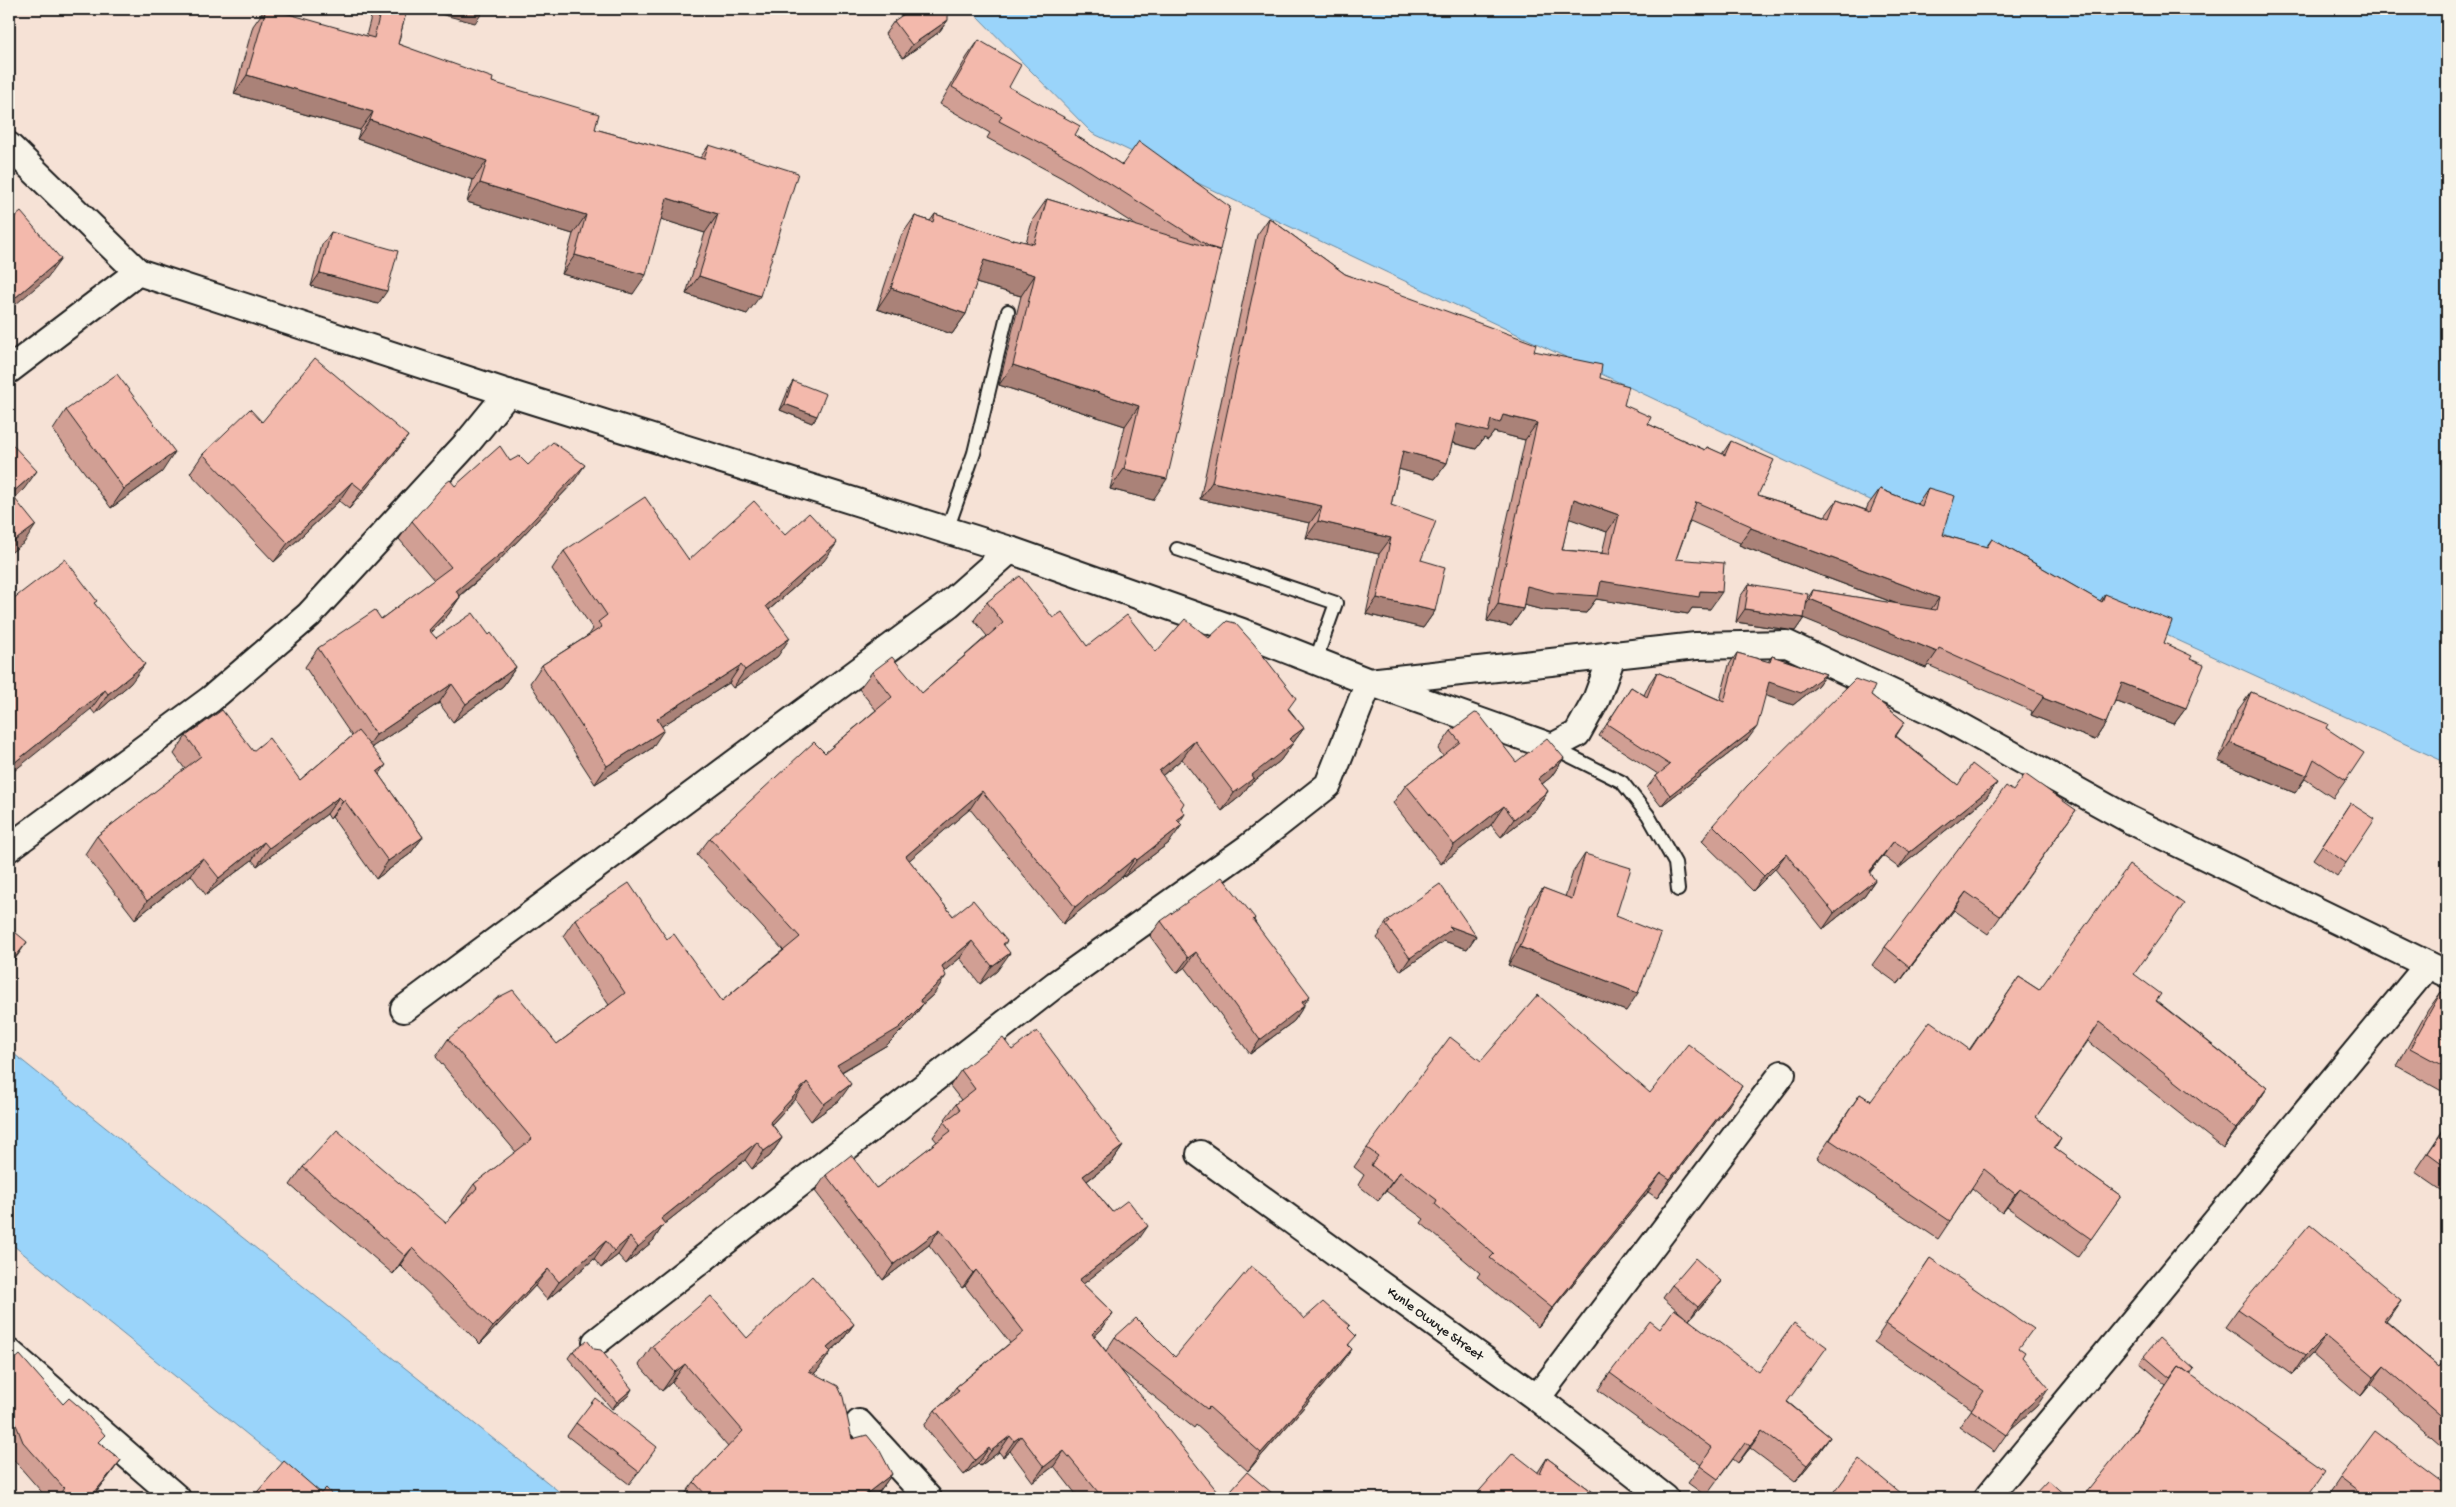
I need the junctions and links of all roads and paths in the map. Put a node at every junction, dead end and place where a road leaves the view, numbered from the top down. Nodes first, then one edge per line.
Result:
1 (9, 146) edge
2 (138, 272) junction
3 (1008, 311) dead end
4 (9, 370) edge
5 (508, 392) junction
6 (947, 530) junction
7 (1177, 549) dead end
8 (1010, 550) junction
9 (1612, 654) junction
10 (1316, 659) junction
11 (1369, 682) junction
12 (1552, 747) junction
13 (9, 848) edge
14 (1678, 890) dead end
15 (2438, 970) edge
16 (404, 1009) dead end
17 (1782, 1074) dead end
18 (1200, 1154) dead end
19 (596, 1342) dead end
20 (9, 1352) edge
21 (1537, 1398) junction
22 (860, 1423) dead end
23 (177, 1498) edge
24 (928, 1498) edge
25 (1666, 1498) edge
26 (1987, 1498) edge

1 - 2 street
2 - 4 street
2 - 5 street
3 - 6 lane
5 - 6 street
5 - 13 street
6 - 8 street
7 - 10 lane
8 - 10 street
8 - 16 street
9 - 11 street
9 - 12 street
9 - 15 street
10 - 11 street
11 - 12 street
11 - 19 street
12 - 14 lane
15 - 26 street
17 - 21 street
18 - 21 street, Kunle Owuye Street
20 - 23 street
21 - 25 street, Kunle Owuye Street
22 - 24 street

